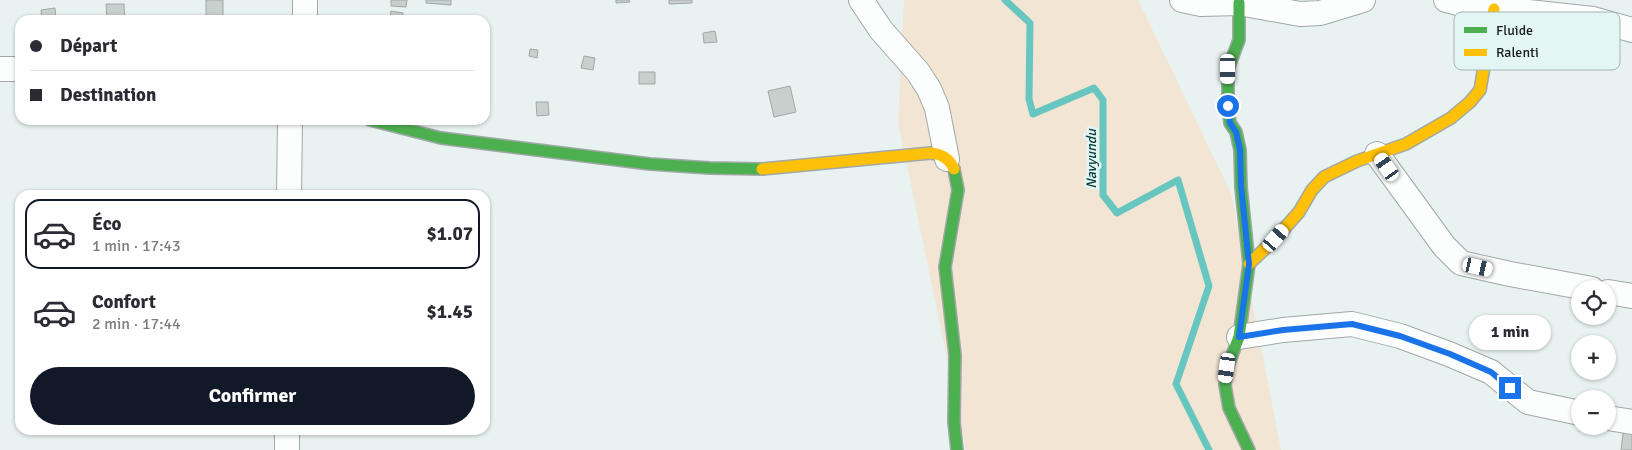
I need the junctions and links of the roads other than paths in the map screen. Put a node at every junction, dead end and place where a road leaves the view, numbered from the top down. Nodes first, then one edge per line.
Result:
1 (305, 0) edge
2 (861, 0) edge
3 (1182, 0) edge
4 (1363, 0) edge
5 (1446, 0) edge
6 (1239, 3) junction
7 (1494, 8) junction
8 (1493, 12) edge
9 (1530, 12) edge
10 (305, 15) edge
11 (0, 69) edge
12 (15, 69) edge
13 (1483, 70) edge
14 (290, 125) edge
15 (390, 125) edge
16 (1377, 154) junction
17 (947, 159) junction
18 (289, 190) edge
19 (1249, 264) junction
20 (1571, 285) edge
21 (1616, 293) edge
22 (1632, 296) edge
23 (1239, 337) junction
24 (1571, 411) edge
25 (1616, 419) edge
26 (1632, 422) edge
27 (287, 435) edge
28 (287, 450) edge
29 (957, 450) edge
30 (1250, 450) edge

1 - 10 street
2 - 17 street
3 - 6 street
4 - 6 street
5 - 7 street
6 - 19 street
7 - 8 street
7 - 9 street
11 - 12 street
13 - 16 street
14 - 18 street
15 - 17 street
16 - 19 street
16 - 20 street
17 - 29 street
19 - 23 street
21 - 22 street
23 - 24 street
23 - 30 street
25 - 26 street
27 - 28 street

